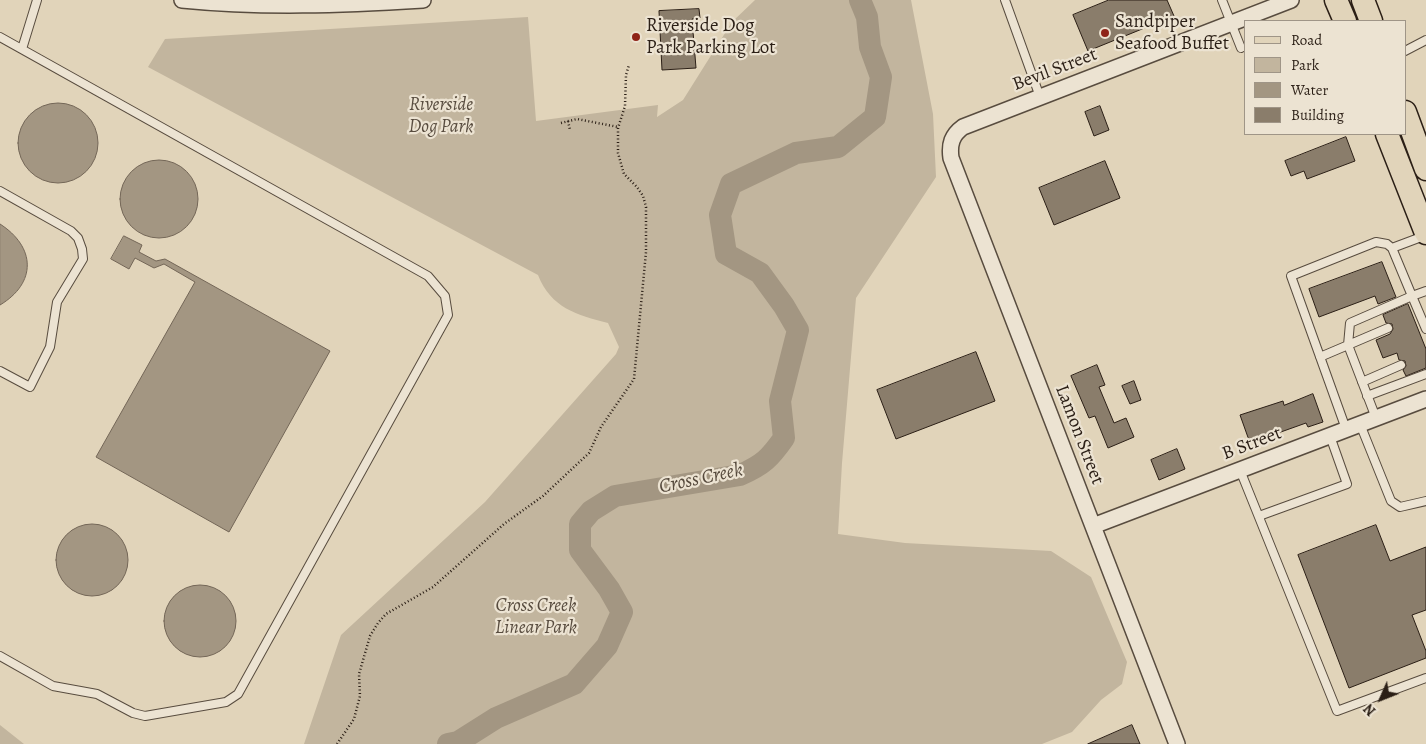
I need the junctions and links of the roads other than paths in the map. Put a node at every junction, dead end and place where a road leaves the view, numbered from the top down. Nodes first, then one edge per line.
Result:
1 (36, 0) edge
2 (182, 0) edge
3 (423, 0) edge
4 (1005, 0) edge
5 (1222, 0) edge
6 (1291, 0) edge
7 (1336, 0) edge
8 (1345, 20) edge
9 (1232, 23) junction
10 (0, 38) edge
11 (1426, 40) edge
12 (1241, 48) dead end
13 (22, 49) junction
14 (1406, 50) edge
15 (1040, 97) junction
16 (1406, 114) edge
17 (1387, 135) edge
18 (951, 140) joint
19 (1420, 145) edge
20 (0, 192) edge
21 (1426, 234) edge
22 (1392, 248) junction
23 (1426, 291) edge
24 (1412, 296) junction
25 (1388, 328) dead end
26 (1426, 329) edge
27 (1348, 345) junction
28 (1320, 357) junction
29 (1401, 364) dead end
30 (0, 370) edge
31 (1426, 374) edge
32 (1362, 382) junction
33 (1367, 396) junction
34 (1426, 399) edge
35 (1376, 418) junction
36 (1353, 427) junction
37 (1330, 436) junction
38 (1240, 470) junction
39 (1426, 501) edge
40 (1259, 516) junction
41 (1093, 526) junction
42 (0, 656) edge
43 (1426, 678) edge
44 (1177, 744) edge

1 - 13 lane
2 - 3 street
4 - 15 lane
5 - 9 lane
6 - 9 street, Bevil Street
7 - 8 main road
9 - 12 lane
9 - 15 street, Bevil Street
10 - 13 lane
11 - 14 lane
13 - 42 lane
15 - 18 street, Bevil Street
16 - 19 main road
17 - 21 main road
18 - 41 street, Lamon Street
20 - 30 lane
21 - 22 lane
22 - 24 lane
22 - 28 lane
23 - 24 lane
24 - 26 lane
24 - 27 lane
25 - 27 lane
27 - 28 lane
27 - 32 lane
28 - 36 lane
29 - 32 lane
31 - 33 lane
32 - 33 lane
33 - 35 lane
34 - 35 street, B Street
35 - 36 street, B Street
36 - 37 street, B Street
36 - 39 lane
37 - 38 street, B Street
37 - 40 lane
38 - 40 lane
38 - 41 street, B Street
40 - 43 lane
41 - 44 street, Lamon Street

